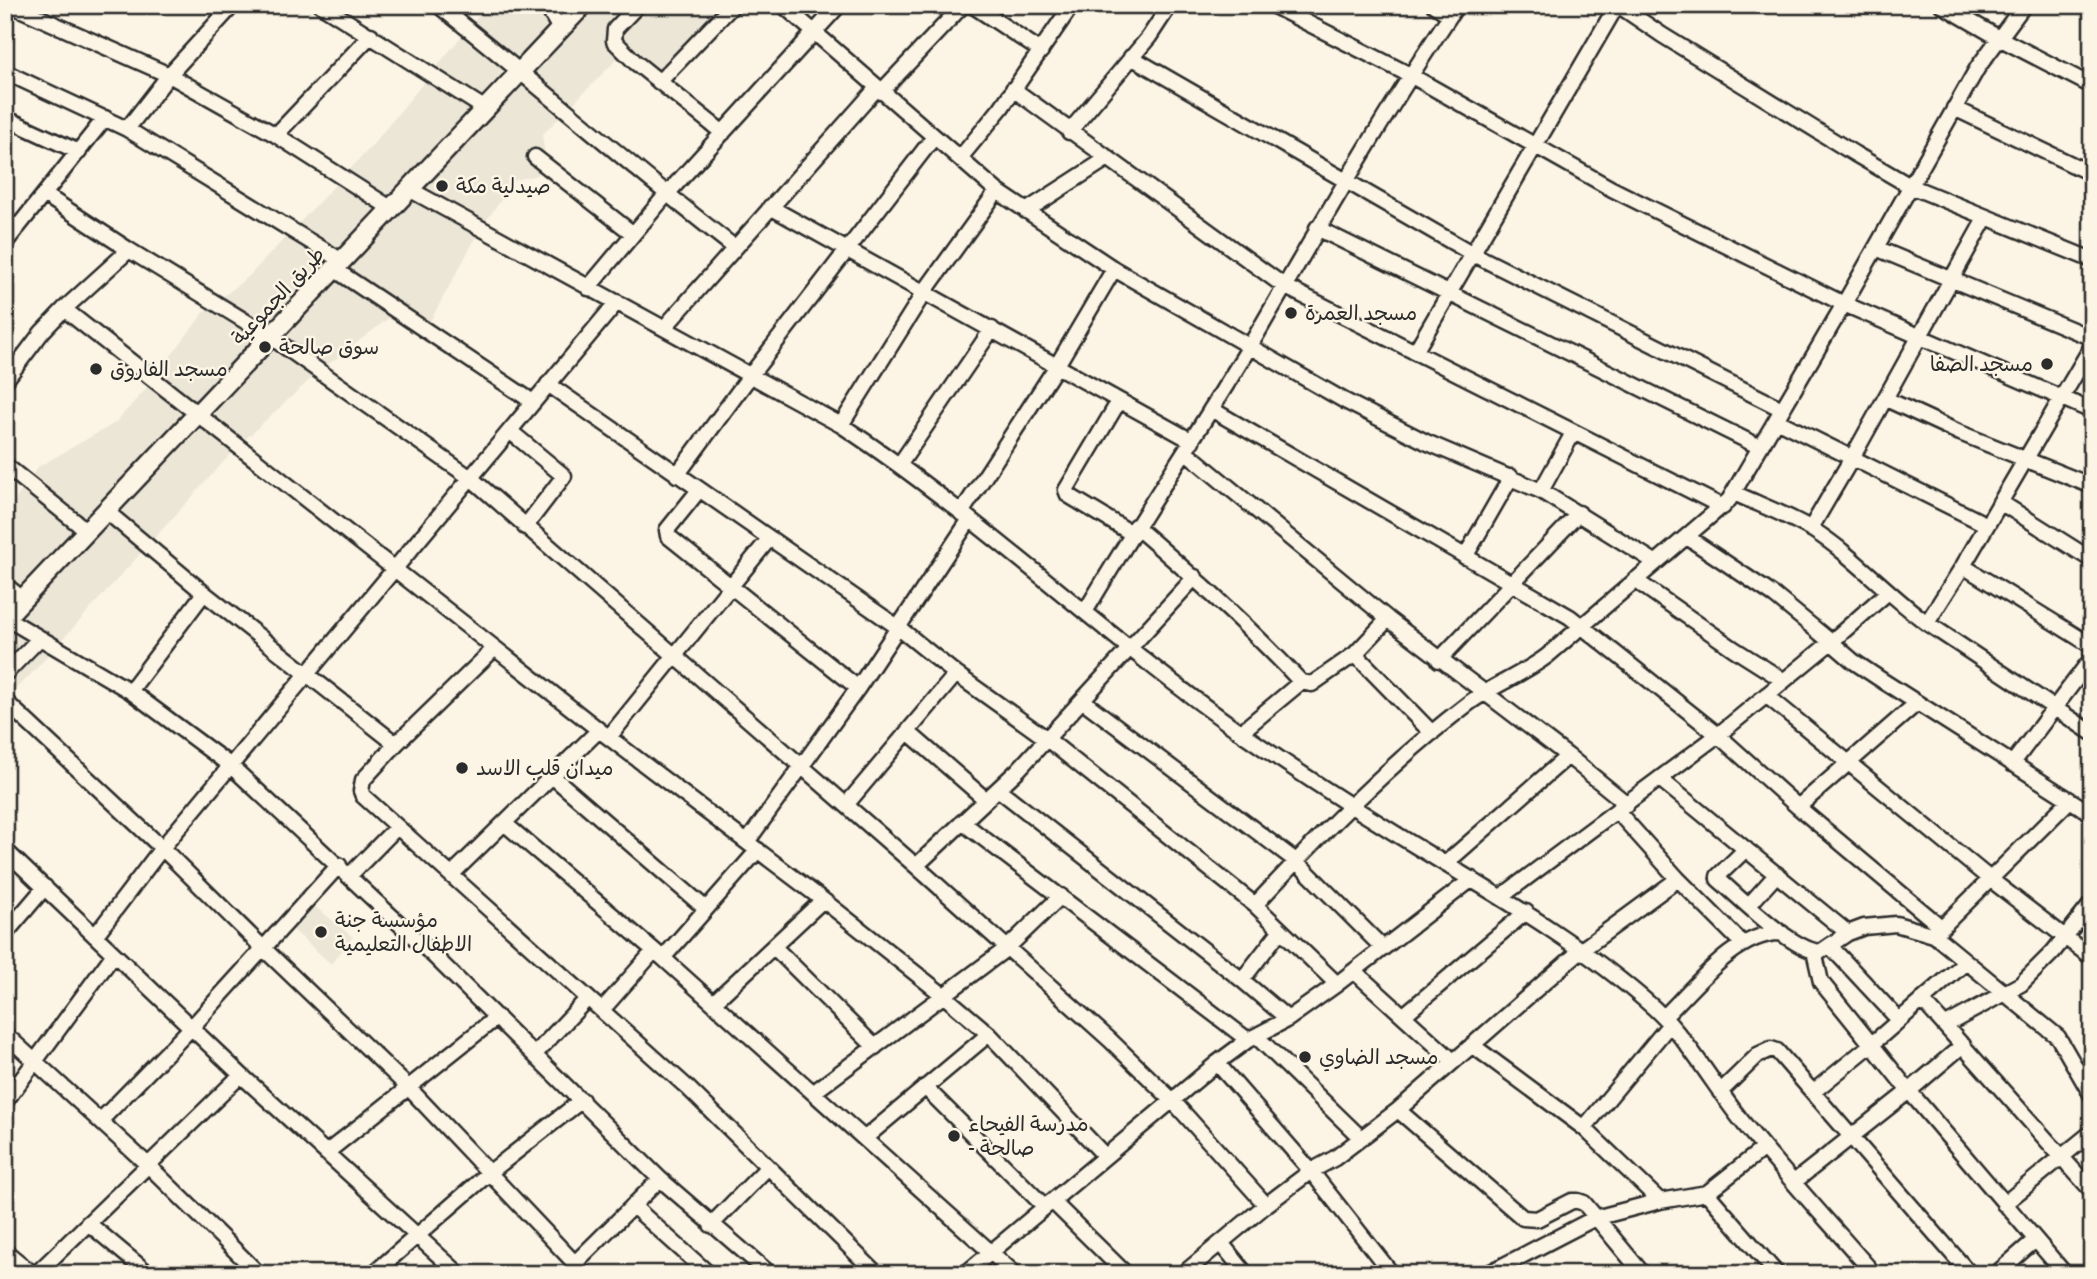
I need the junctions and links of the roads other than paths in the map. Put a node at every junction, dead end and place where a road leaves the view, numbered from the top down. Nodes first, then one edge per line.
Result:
1 (233, 5) edge
2 (321, 5) edge
3 (438, 5) edge
4 (546, 5) edge
5 (583, 5) edge
6 (638, 5) edge
7 (732, 5) edge
8 (783, 5) edge
9 (839, 5) edge
10 (963, 5) edge
11 (972, 5) edge
12 (1072, 5) edge
13 (1170, 5) edge
14 (1272, 5) edge
15 (1434, 5) edge
16 (1618, 5) edge
17 (1942, 5) edge
18 (2024, 5) edge
19 (21, 7) edge
20 (1453, 10) edge
21 (560, 29) junction
22 (814, 34) junction
23 (370, 35) junction
24 (1999, 38) junction
25 (1041, 51) junction
26 (1131, 57) junction
27 (520, 70) junction
28 (5, 72) edge
29 (169, 75) junction
30 (1410, 75) junction
31 (659, 82) junction
32 (2092, 86) edge
33 (1013, 89) junction
34 (879, 90) junction
35 (484, 108) junction
36 (1954, 108) junction
37 (5, 118) edge
38 (105, 118) junction
39 (127, 130) junction
40 (1069, 132) junction
41 (723, 133) junction
42 (276, 135) junction
43 (934, 136) junction
44 (1536, 146) junction
45 (79, 152) junction
46 (535, 157) dead end
47 (960, 158) junction
48 (1108, 158) junction
49 (2092, 174) edge
50 (1345, 181) junction
51 (1910, 186) junction
52 (409, 189) junction
53 (997, 191) junction
54 (45, 195) junction
55 (666, 195) junction
56 (770, 207) junction
57 (391, 209) junction
58 (1026, 211) junction
59 (1986, 217) junction
60 (12, 224) edge
61 (1317, 228) junction
62 (632, 233) junction
63 (5, 243) edge
64 (734, 247) junction
65 (1876, 248) junction
66 (129, 250) junction
67 (847, 250) junction
68 (1473, 254) junction
69 (2092, 260) edge
70 (338, 265) junction
71 (1114, 268) junction
72 (1951, 280) junction
73 (1284, 286) junction
74 (588, 288) junction
75 (925, 291) junction
76 (1448, 295) junction
77 (617, 302) junction
78 (1844, 304) junction
79 (64, 309) junction
80 (664, 328) junction
81 (992, 329) junction
82 (271, 337) junction
83 (1920, 338) junction
84 (2092, 338) edge
85 (1250, 346) junction
86 (2092, 346) edge
87 (1415, 352) junction
88 (1056, 367) junction
89 (750, 376) junction
90 (6, 378) edge
91 (548, 384) junction
92 (1885, 399) junction
93 (2061, 399) junction
94 (1119, 401) junction
95 (533, 402) junction
96 (1211, 409) junction
97 (2092, 411) edge
98 (197, 414) junction
99 (1779, 415) junction
100 (841, 425) junction
101 (511, 432) junction
102 (1573, 433) junction
103 (1189, 446) junction
104 (1760, 447) junction
105 (1852, 458) junction
106 (2025, 459) junction
107 (900, 464) junction
108 (5, 465) edge
109 (677, 475) junction
110 (1511, 477) junction
111 (472, 479) junction
112 (2092, 486) edge
113 (699, 490) junction
114 (1541, 491) junction
115 (1734, 493) junction
116 (2000, 502) junction
117 (1723, 507) junction
118 (106, 511) junction
119 (1579, 513) junction
120 (966, 516) junction
121 (1987, 525) junction
122 (526, 527) junction
123 (1811, 528) junction
124 (1133, 529) junction
125 (87, 531) junction
126 (1688, 537) junction
127 (769, 539) junction
128 (1465, 557) junction
129 (2092, 560) edge
130 (1655, 562) junction
131 (1963, 566) junction
132 (394, 568) junction
133 (1195, 577) junction
134 (1635, 580) junction
135 (1513, 583) junction
136 (5, 585) edge
137 (731, 586) junction
138 (1888, 592) junction
139 (204, 593) junction
140 (23, 600) junction
141 (1085, 612) junction
142 (6, 618) edge
143 (1388, 619) junction
144 (1927, 623) junction
145 (1583, 627) junction
146 (899, 628) junction
147 (40, 638) junction
148 (1831, 642) junction
149 (2092, 646) edge
150 (495, 648) junction
151 (1131, 649) junction
152 (1355, 654) junction
153 (674, 655) junction
154 (2092, 658) edge
155 (1439, 660) junction
156 (5, 674) edge
157 (956, 674) junction
158 (307, 675) junction
159 (1783, 680) junction
160 (1301, 681) junction
161 (858, 688) junction
162 (130, 691) junction
163 (1486, 692) junction
164 (1766, 695) junction
165 (5, 701) edge
166 (1083, 701) junction
167 (1917, 704) junction
168 (2054, 709) junction
169 (908, 732) junction
170 (1241, 732) junction
171 (1432, 733) junction
172 (2092, 733) edge
173 (604, 734) junction
174 (1718, 735) junction
175 (1047, 739) junction
176 (396, 744) junction
177 (1568, 756) junction
178 (1849, 762) junction
179 (2012, 764) junction
180 (231, 766) junction
181 (799, 766) junction
182 (552, 776) junction
183 (1660, 779) junction
184 (998, 789) junction
185 (985, 799) junction
186 (2070, 800) junction
187 (846, 805) junction
188 (1353, 805) junction
189 (1798, 807) junction
190 (1622, 808) junction
191 (2092, 814) edge
192 (962, 822) junction
193 (504, 823) junction
194 (397, 827) junction
195 (752, 846) junction
196 (162, 848) junction
197 (1746, 849) junction
198 (5, 850) edge
199 (1296, 861) junction
200 (1445, 864) junction
201 (916, 866) junction
202 (344, 870) junction
203 (453, 874) junction
204 (1777, 874) junction
205 (1472, 879) junction
206 (1678, 879) junction
207 (1990, 879) junction
208 (46, 887) junction
209 (1061, 897) junction
210 (1502, 897) junction
211 (823, 900) junction
212 (2092, 903) edge
213 (1255, 905) junction
214 (1749, 905) junction
215 (706, 909) junction
216 (1526, 912) junction
217 (1280, 931) junction
218 (1938, 931) junction
219 (1782, 933) junction
220 (1848, 933) junction
221 (5, 934) edge
222 (95, 936) junction
223 (2065, 938) junction
224 (1742, 943) junction
225 (1830, 946) junction
226 (262, 947) junction
227 (774, 947) junction
228 (1383, 948) junction
229 (1006, 949) junction
230 (1580, 951) junction
231 (1814, 951) junction
232 (114, 954) junction
233 (658, 954) junction
234 (2092, 958) edge
235 (1966, 962) junction
236 (1354, 971) junction
237 (1242, 980) junction
238 (1337, 984) junction
239 (2006, 994) junction
240 (943, 995) junction
241 (588, 998) junction
242 (1922, 1000) junction
243 (713, 1003) junction
244 (602, 1010) junction
245 (1404, 1015) junction
246 (497, 1017) junction
247 (1288, 1019) junction
248 (1899, 1020) junction
249 (1667, 1021) junction
250 (1946, 1025) junction
251 (191, 1028) junction
252 (5, 1034) edge
253 (989, 1034) junction
254 (1252, 1038) junction
255 (1872, 1044) junction
256 (1472, 1045) junction
257 (1963, 1045) junction
258 (875, 1047) junction
259 (535, 1054) junction
260 (34, 1061) junction
261 (1453, 1061) junction
262 (1217, 1063) junction
263 (241, 1075) junction
264 (408, 1087) junction
265 (925, 1087) junction
266 (1909, 1091) junction
267 (814, 1092) junction
268 (1720, 1092) junction
269 (1813, 1092) junction
270 (2092, 1096) edge
271 (582, 1100) junction
272 (1172, 1100) junction
273 (5, 1101) edge
274 (1398, 1110) junction
275 (101, 1120) junction
276 (1584, 1128) junction
277 (2092, 1132) edge
278 (1851, 1137) junction
279 (865, 1138) junction
280 (1361, 1138) junction
281 (1764, 1148) junction
282 (326, 1153) junction
283 (1105, 1156) junction
284 (2062, 1157) junction
285 (148, 1164) junction
286 (767, 1167) junction
287 (1311, 1171) junction
288 (488, 1173) junction
289 (660, 1179) junction
290 (1794, 1182) junction
291 (2092, 1191) edge
292 (1707, 1194) junction
293 (1660, 1201) junction
294 (1049, 1204) junction
295 (2004, 1204) junction
296 (1266, 1205) junction
297 (633, 1206) junction
298 (1595, 1218) junction
299 (88, 1223) junction
300 (711, 1225) junction
301 (415, 1235) junction
302 (2035, 1240) junction
303 (1221, 1243) junction
304 (5, 1251) edge
305 (991, 1252) junction
306 (580, 1269) edge
307 (31, 1273) edge
308 (149, 1274) edge
309 (259, 1274) edge
310 (373, 1274) edge
311 (459, 1274) edge
312 (709, 1274) edge
313 (770, 1274) edge
314 (877, 1274) edge
315 (965, 1274) edge
316 (1016, 1274) edge
317 (1126, 1274) edge
318 (1183, 1274) edge
319 (1246, 1274) edge
320 (1392, 1274) edge
321 (1486, 1274) edge
322 (1643, 1274) edge
323 (1777, 1274) edge
324 (1874, 1274) edge
325 (1970, 1274) edge
326 (1996, 1274) edge
327 (2065, 1274) edge

1 - 29 street
2 - 23 street
3 - 27 street
4 - 21 street
5 - 21 main road, طريق الجموعية
6 - 31 street
7 - 31 street
8 - 22 street
9 - 22 street
10 - 34 street
11 - 25 street
12 - 25 street
13 - 26 street
14 - 30 street
15 - 20 street
16 - 44 street
16 - 51 street
17 - 24 street
18 - 24 street
19 - 29 street
20 - 30 street
21 - 27 main road, طريق الجموعية
22 - 34 street
22 - 41 street
23 - 35 street
23 - 42 street
24 - 32 street
24 - 36 street
25 - 33 street
26 - 40 street
26 - 50 street
27 - 35 main road, طريق الجموعية
27 - 55 street
28 - 38 street
29 - 39 street
29 - 42 street
30 - 44 street
30 - 50 street
31 - 41 street
33 - 40 street
33 - 47 street
34 - 43 street
34 - 56 street
35 - 52 main road, طريق الجموعية
36 - 49 street
36 - 51 street
37 - 45 street
38 - 39 street
38 - 45 street
39 - 70 street
40 - 48 street
41 - 55 street
42 - 57 street
43 - 47 street
43 - 67 street
44 - 68 street
44 - 78 street
45 - 54 street
46 - 62 street
47 - 53 street
48 - 58 street
48 - 73 street
50 - 61 street
50 - 68 street
51 - 59 street
51 - 65 street
52 - 57 main road, طريق الجموعية
52 - 74 street
53 - 58 street
53 - 75 street
54 - 60 street
54 - 66 street
55 - 62 street
55 - 64 street
56 - 64 street
56 - 67 street
57 - 70 main road, طريق الجموعية
58 - 71 street
59 - 69 street
59 - 72 street
60 - 63 street
61 - 73 street
61 - 76 street
62 - 74 street
64 - 80 street
65 - 72 street
65 - 78 street
66 - 79 street
66 - 82 street
67 - 75 street
67 - 89 street
68 - 76 street
68 - 99 street
70 - 82 main road, طريق الجموعية
70 - 95 street
71 - 85 street
71 - 88 street
72 - 83 street
72 - 84 street
73 - 85 street
73 - 87 street
74 - 77 street
75 - 81 street
75 - 100 street
76 - 87 street
76 - 104 street
77 - 80 street
77 - 91 street
78 - 83 street
78 - 99 street
79 - 90 street
79 - 98 street
80 - 89 street
81 - 88 street
81 - 107 street
82 - 98 main road, طريق الجموعية
82 - 111 street
83 - 92 street
83 - 93 street
85 - 96 street
85 - 110 street
86 - 93 street
87 - 102 street
88 - 94 street
88 - 120 street
89 - 100 street
89 - 109 street
91 - 95 street
91 - 109 street
92 - 105 street
92 - 106 street
93 - 97 street
93 - 106 street
94 - 103 street
94 - 124 street
95 - 101 street
96 - 103 street
96 - 128 street
98 - 118 main road, طريق الجموعية
98 - 132 street
99 - 104 street
99 - 105 street
100 - 107 street
101 - 111 street
101 - 122 street
102 - 114 street
102 - 117 street
103 - 124 street
103 - 143 street
104 - 115 street
105 - 121 street
105 - 123 street
106 - 112 street
106 - 116 street
107 - 120 street
108 - 125 street
109 - 113 street
110 - 114 street
110 - 128 street
111 - 122 street
111 - 132 street
113 - 127 street
113 - 137 street
114 - 119 street
115 - 117 street
115 - 123 street
116 - 121 street
116 - 129 street
117 - 126 street
118 - 125 main road, طريق الجموعية
118 - 139 street
119 - 130 street
119 - 135 street
120 - 141 street
120 - 146 street
121 - 131 street
122 - 153 street
123 - 138 street
124 - 133 street
124 - 141 street
125 - 140 main road, طريق الجموعية
126 - 130 street
126 - 148 street
127 - 137 street
127 - 146 street
128 - 135 street
130 - 134 street
131 - 144 street
131 - 149 street
132 - 150 street
132 - 158 street
133 - 151 street
133 - 160 street
134 - 145 street
134 - 159 street
135 - 145 street
135 - 155 street
136 - 140 street
137 - 153 street
137 - 161 street
138 - 144 street
138 - 148 street
139 - 158 street
139 - 162 street
140 - 142 main road, طريق الجموعية
141 - 151 street
142 - 147 street
143 - 152 street
143 - 155 street
144 - 168 street
145 - 163 street
145 - 174 street
146 - 157 street
146 - 161 street
147 - 156 street
147 - 162 street
148 - 159 street
148 - 167 street
150 - 173 street
150 - 176 street
151 - 166 street
151 - 170 street
152 - 160 street
152 - 171 street
153 - 173 street
153 - 181 street
154 - 168 street
155 - 163 street
157 - 169 street
157 - 175 street
158 - 176 street
158 - 180 street
159 - 164 street
160 - 170 street
161 - 181 street
162 - 180 street
163 - 171 street
163 - 177 street
164 - 174 street
164 - 178 street
165 - 196 street
166 - 175 street
166 - 199 street
167 - 178 street
167 - 179 street
168 - 172 street
168 - 179 street
169 - 185 street
169 - 187 street
170 - 188 street
171 - 188 street
173 - 182 street
173 - 195 street
174 - 183 street
174 - 189 street
175 - 184 street
175 - 213 street
176 - 194 street
177 - 190 street
177 - 200 street
178 - 189 street
178 - 207 street
179 - 186 street
180 - 196 street
180 - 202 street
181 - 187 street
181 - 195 street
182 - 193 street
182 - 215 street
183 - 190 street
183 - 197 street
184 - 185 street
184 - 237 street
185 - 192 street
186 - 191 street
186 - 207 street
187 - 201 street
188 - 199 street
188 - 200 street
189 - 218 street
190 - 206 street
190 - 210 street
192 - 201 street
192 - 209 street
193 - 203 street
193 - 233 street
194 - 202 street
194 - 203 street
195 - 211 street
195 - 215 street
196 - 222 street
196 - 226 street
197 - 204 street
197 - 214 street
198 - 208 street
199 - 213 street
199 - 228 street
200 - 205 street
201 - 229 street
202 - 226 street
202 - 246 street
203 - 241 street
204 - 214 street
204 - 220 street
205 - 210 street
205 - 228 street
206 - 224 street
206 - 230 street
207 - 218 street
207 - 223 street
208 - 221 street
208 - 222 street
209 - 229 street
209 - 254 street
210 - 216 street
211 - 227 street
211 - 240 street
212 - 223 street
213 - 217 street
214 - 219 street
215 - 233 street
216 - 230 street
216 - 245 street
217 - 237 street
217 - 238 street
218 - 220 street
218 - 235 street
219 - 224 street
219 - 231 street
220 - 225 street
222 - 232 street
223 - 234 street
223 - 239 street
224 - 249 street
225 - 231 street
225 - 248 street
226 - 251 street
226 - 264 street
227 - 243 street
227 - 258 street
228 - 236 street
229 - 240 street
229 - 272 street
230 - 249 street
230 - 256 street
231 - 255 street
232 - 251 street
232 - 260 street
233 - 243 street
233 - 244 street
235 - 239 street
235 - 242 street
236 - 238 street
236 - 245 street
237 - 247 street
238 - 247 street
239 - 250 street
239 - 270 street
240 - 253 street
240 - 258 street
241 - 244 street
241 - 259 street
242 - 248 street
242 - 250 street
243 - 267 street
244 - 286 street
245 - 261 street
246 - 259 street
246 - 264 street
247 - 254 street
248 - 255 street
249 - 268 street
249 - 276 street
250 - 257 street
251 - 263 street
251 - 275 street
252 - 260 street
253 - 265 street
253 - 283 street
254 - 262 street
254 - 280 street
255 - 266 street
255 - 269 street
256 - 261 street
256 - 276 street
257 - 266 street
257 - 284 street
258 - 267 street
259 - 271 street
260 - 273 street
260 - 275 street
261 - 274 street
262 - 272 street
262 - 287 street
263 - 282 street
263 - 285 street
264 - 282 street
264 - 288 street
265 - 279 street
265 - 294 street
266 - 278 street
266 - 295 street
267 - 279 street
268 - 269 street
268 - 281 street
269 - 278 street
271 - 288 street
271 - 289 street
272 - 283 street
272 - 296 street
274 - 280 street
274 - 298 street
275 - 285 street
276 - 293 street
277 - 284 street
278 - 290 street
278 - 325 street
279 - 305 street
280 - 287 street
281 - 290 street
281 - 292 street
282 - 301 street
283 - 294 street
284 - 291 street
284 - 295 street
285 - 299 street
285 - 309 street
286 - 300 street
286 - 314 street
287 - 296 street
287 - 320 street
288 - 301 street
288 - 306 street
289 - 297 street
289 - 300 street
290 - 324 street
292 - 293 street
292 - 323 street
293 - 298 street
294 - 305 street
294 - 317 street
295 - 302 street
296 - 303 street
297 - 306 street
297 - 312 street
298 - 321 street
298 - 322 street
299 - 307 street
299 - 308 street
300 - 313 street
301 - 310 street
301 - 311 street
302 - 326 street
302 - 327 street
303 - 318 street
303 - 319 street
304 - 307 street
305 - 315 street
305 - 316 street

